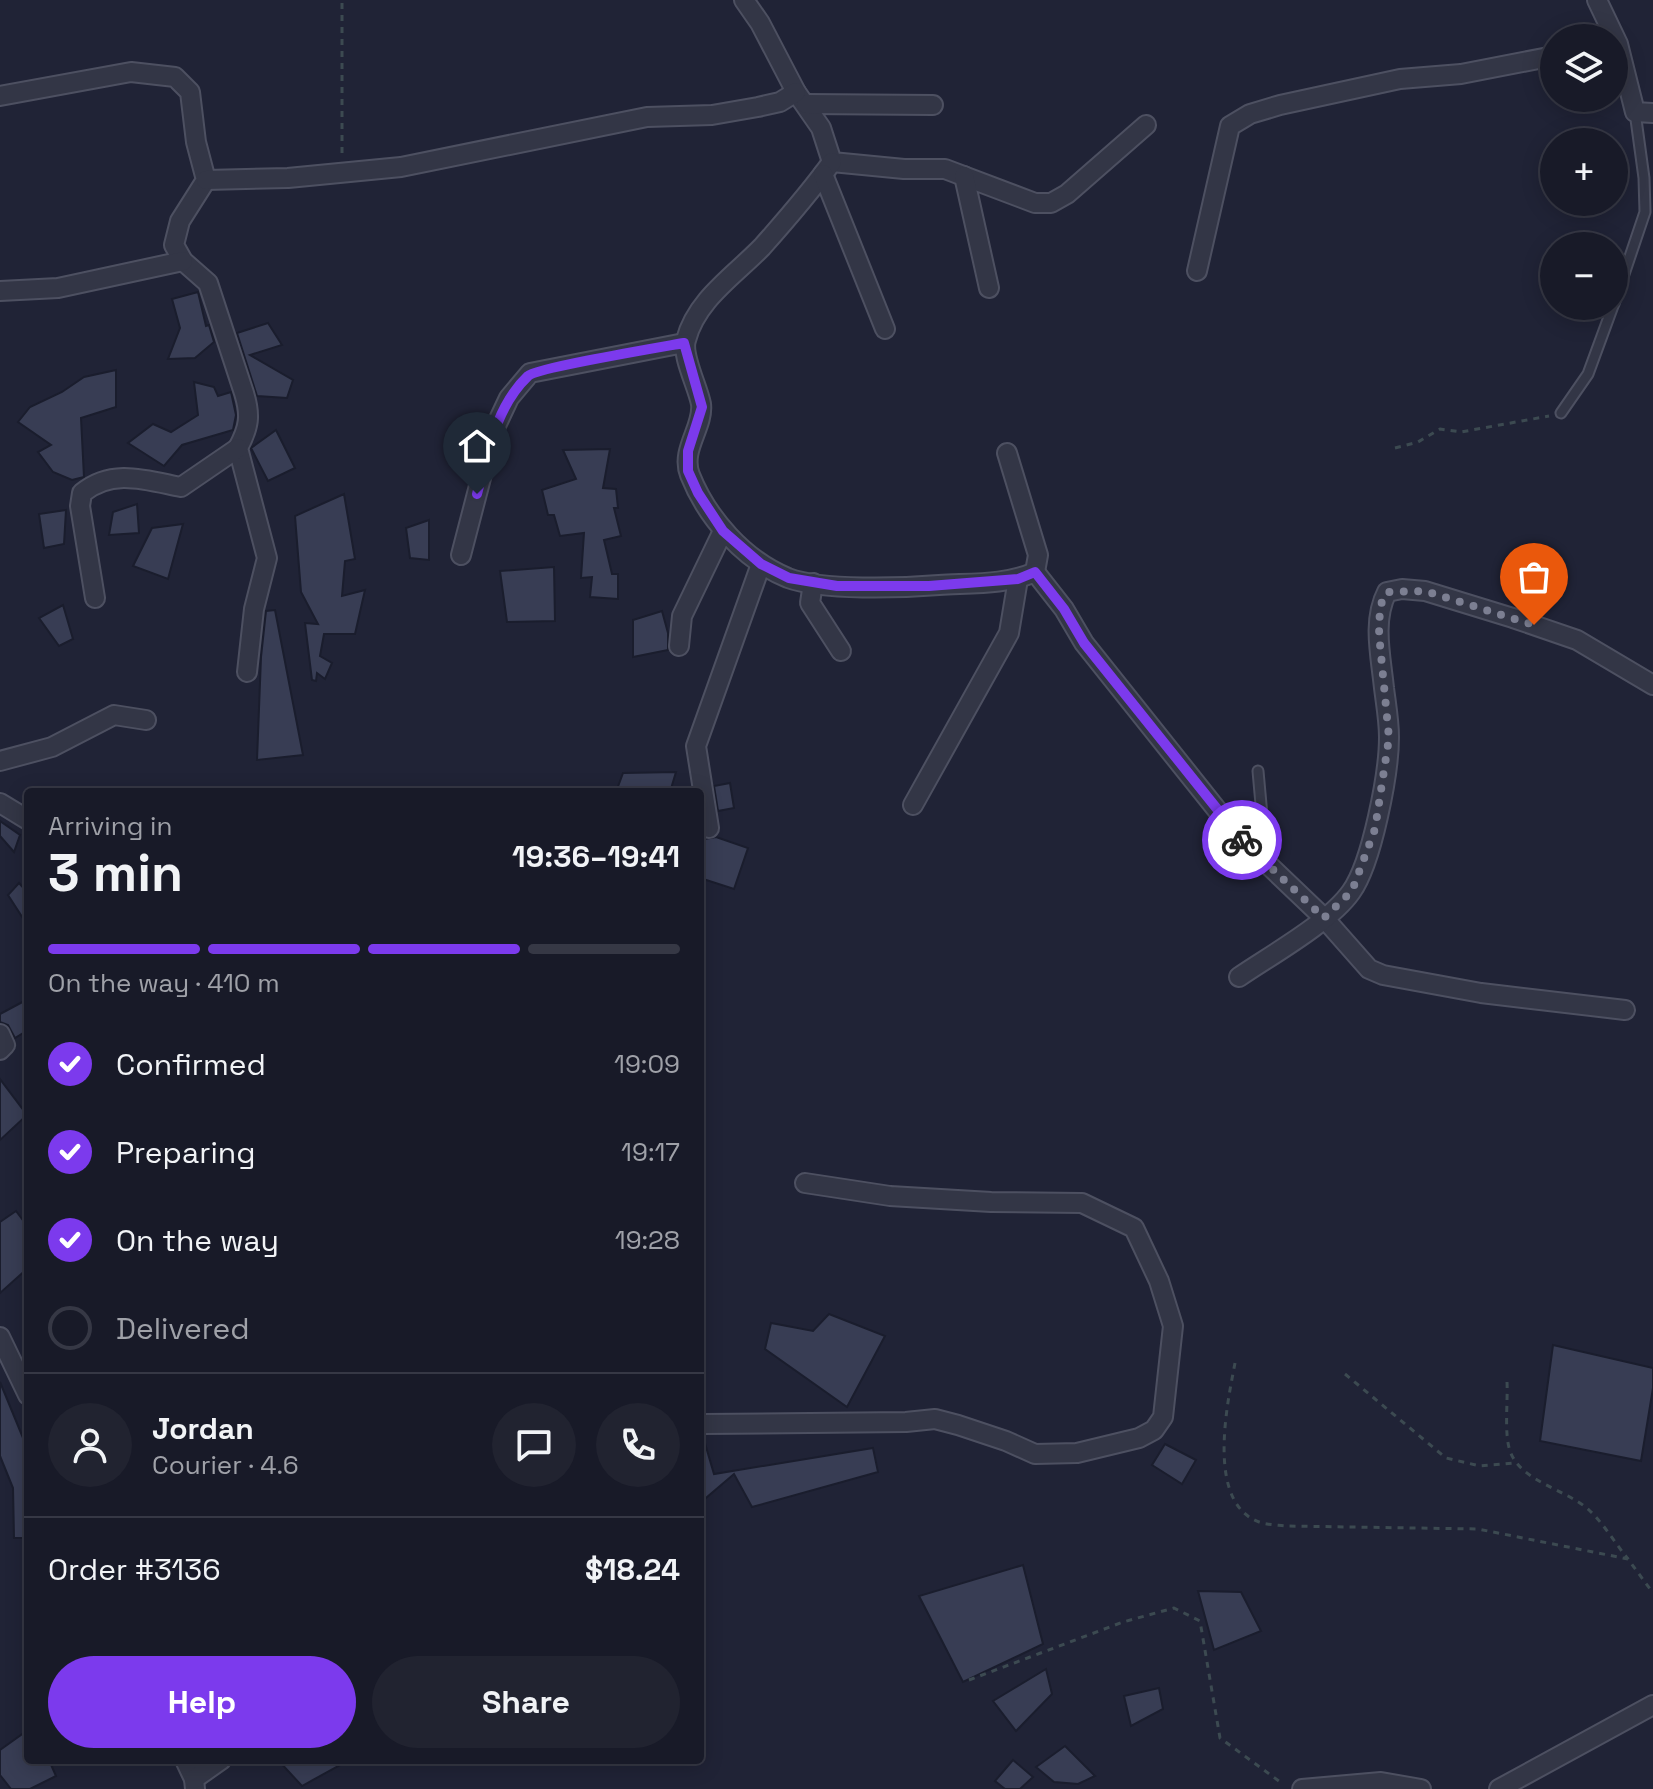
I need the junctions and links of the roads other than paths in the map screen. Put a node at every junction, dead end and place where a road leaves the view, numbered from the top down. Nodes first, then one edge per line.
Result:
1 (744, 0) edge
2 (1597, 0) edge
3 (1607, 24) edge
4 (1540, 59) edge
5 (1628, 74) edge
6 (0, 96) edge
7 (801, 98) junction
8 (933, 105) dead end
9 (1644, 113) edge
10 (1146, 125) dead end
11 (828, 168) junction
12 (964, 176) junction
13 (206, 180) junction
14 (183, 261) junction
15 (1628, 263) edge
16 (1197, 271) dead end
17 (989, 288) dead end
18 (0, 291) edge
19 (1608, 320) edge
20 (885, 329) dead end
21 (684, 343) junction
22 (1561, 413) road end
23 (238, 448) junction
24 (1007, 453) dead end
25 (723, 531) junction
26 (461, 555) dead end
27 (761, 564) junction
28 (1027, 576) junction
29 (813, 583) junction
30 (95, 598) dead end
31 (679, 646) dead end
32 (841, 651) dead end
33 (247, 672) dead end
34 (1653, 685) edge
35 (146, 720) dead end
36 (0, 761) edge
37 (1258, 771) dead end
38 (703, 788) edge
39 (704, 796) edge
40 (0, 803) edge
41 (913, 805) dead end
42 (24, 818) edge
43 (709, 828) dead end
44 (1266, 864) junction
45 (1324, 918) junction
46 (1239, 977) dead end
47 (1625, 1010) dead end
48 (0, 1034) edge
49 (0, 1050) edge
50 (805, 1183) dead end
51 (0, 1337) edge
52 (24, 1387) edge
53 (704, 1424) edge
54 (1653, 1705) edge
55 (186, 1764) edge
56 (216, 1764) edge
57 (194, 1784) edge
58 (1302, 1789) edge
59 (1421, 1789) edge
60 (1499, 1789) edge

1 - 7 street
2 - 3 street
4 - 16 street
5 - 9 street
6 - 13 street
7 - 8 street
7 - 11 street
7 - 13 street
9 - 15 lane
10 - 12 street
11 - 12 street
11 - 20 street
11 - 21 street
12 - 17 street
13 - 14 street
14 - 18 street
14 - 23 street
19 - 22 lane
21 - 25 street
21 - 26 street
23 - 30 street
23 - 33 street
24 - 28 street
25 - 27 street
25 - 31 street
27 - 29 street
27 - 38 street
28 - 29 street
28 - 41 street
28 - 44 street
29 - 32 street
34 - 45 street
35 - 36 street
37 - 44 lane
39 - 43 street
40 - 42 street
44 - 45 street
45 - 46 street
45 - 47 street
48 - 49 street
50 - 53 street
51 - 52 street
54 - 60 street
55 - 57 street
56 - 57 street
58 - 59 street

